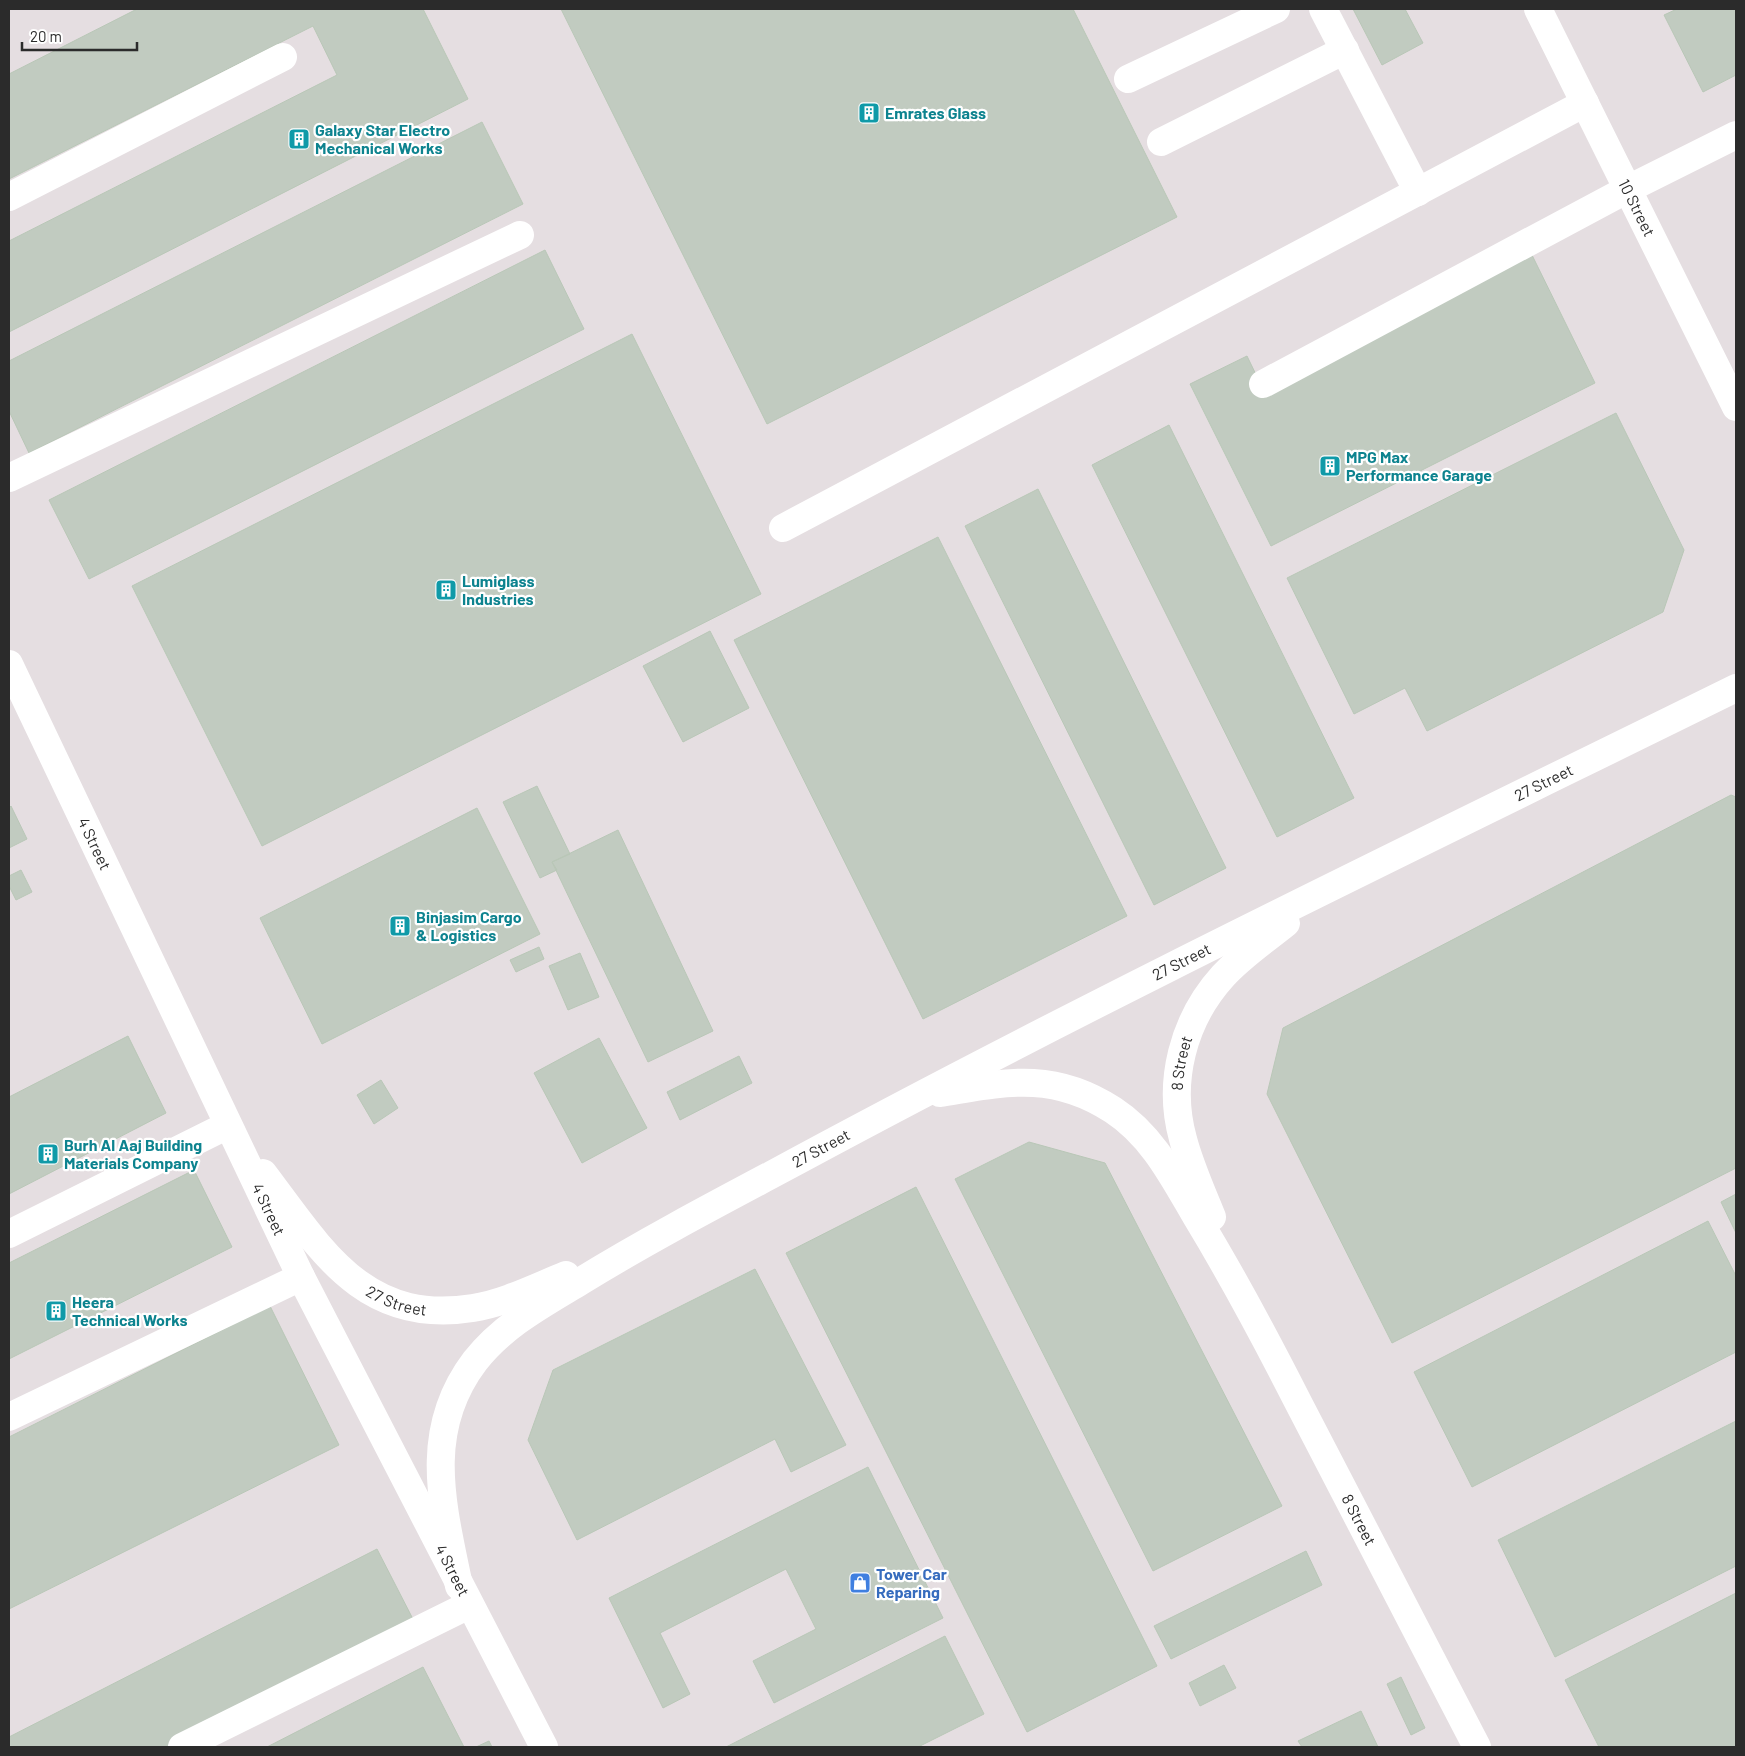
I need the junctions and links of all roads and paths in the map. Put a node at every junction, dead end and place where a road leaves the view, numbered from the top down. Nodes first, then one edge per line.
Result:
1 (1276, 9) edge
2 (1323, 9) edge
3 (1538, 9) edge
4 (1344, 50) junction
5 (283, 57) dead end
6 (1128, 79) dead end
7 (1585, 103) junction
8 (1736, 135) edge
9 (1161, 142) dead end
10 (1628, 189) junction
11 (1418, 192) junction
12 (9, 197) edge
13 (520, 235) dead end
14 (1263, 384) dead end
15 (1736, 407) edge
16 (9, 478) edge
17 (783, 528) dead end
18 (9, 664) edge
19 (1736, 688) edge
20 (1334, 886) junction
21 (913, 1098) junction
22 (228, 1126) junction
23 (9, 1234) edge
24 (634, 1249) junction
25 (300, 1277) junction
26 (1242, 1293) junction
27 (9, 1417) edge
28 (464, 1596) junction
29 (182, 1747) edge
30 (544, 1747) edge
31 (1476, 1747) edge

1 - 6 street
2 - 4 street
3 - 7 street, 10 Street
4 - 9 street
4 - 11 street
5 - 12 street
7 - 10 street, 10 Street
7 - 11 street
8 - 10 street
10 - 14 street
10 - 15 street, 10 Street
11 - 17 street
13 - 16 street
18 - 22 street, 4 Street
19 - 20 street, 27 Street
20 - 21 street, 27 Street
20 - 26 street, 8 Street
21 - 24 street, 27 Street
21 - 26 street, 8 Street
22 - 23 street
22 - 24 street, 27 Street
22 - 25 street, 4 Street
24 - 28 street, 27 Street
25 - 27 street
25 - 28 street, 4 Street
26 - 31 street, 8 Street
28 - 29 street
28 - 30 street, 4 Street

